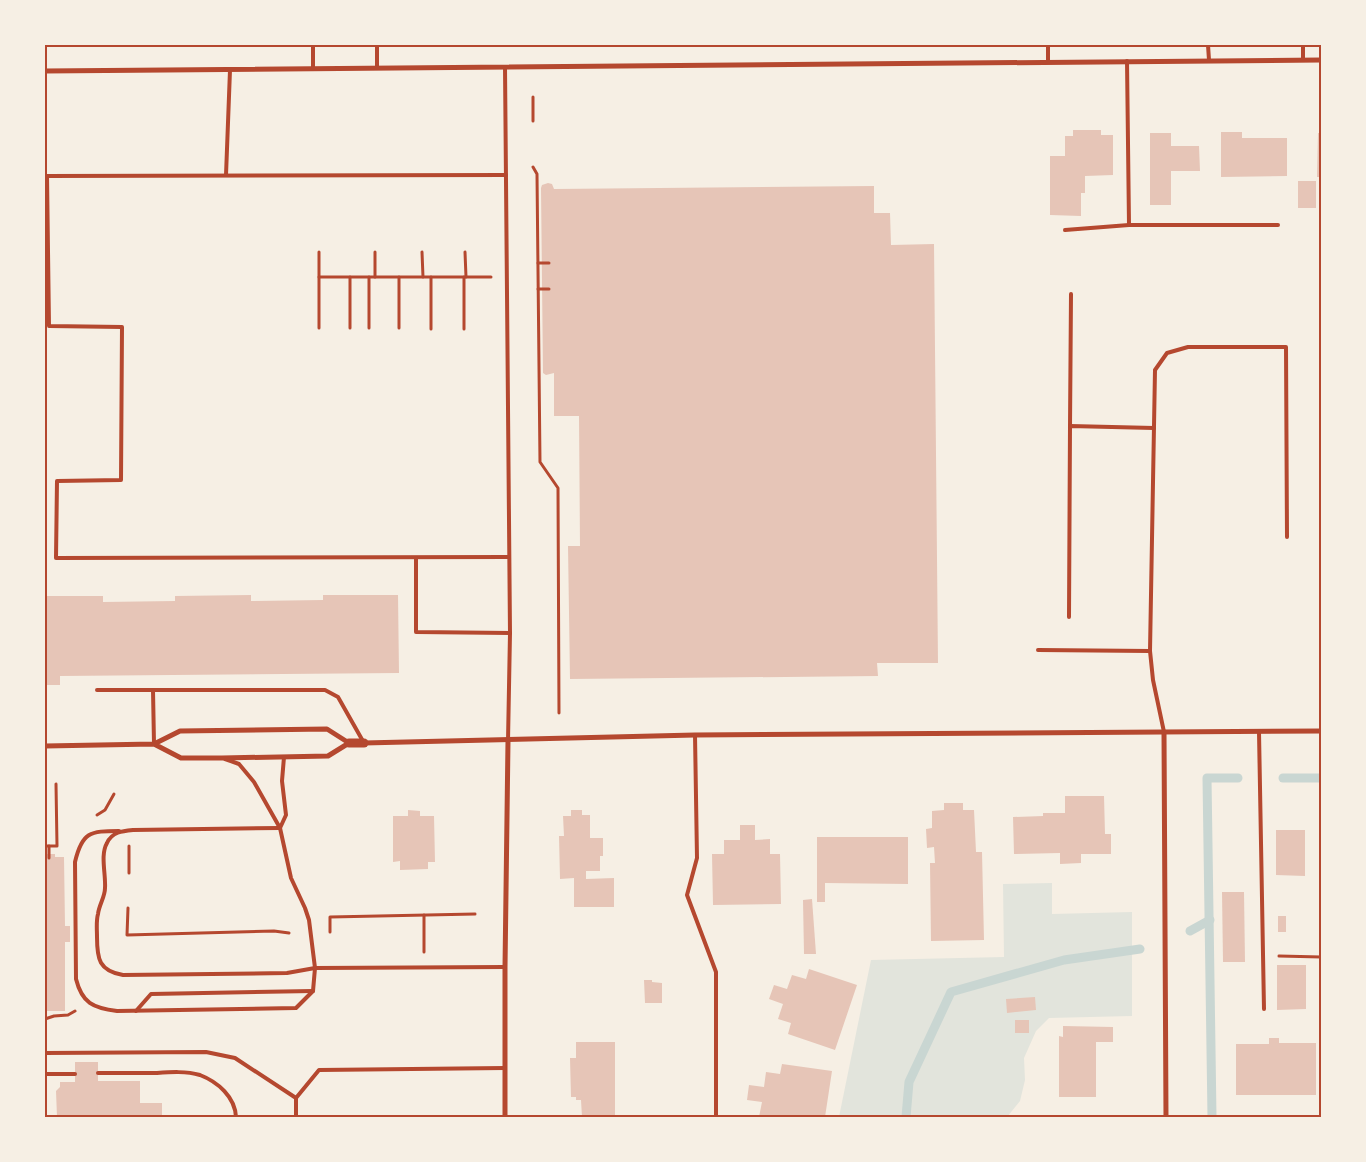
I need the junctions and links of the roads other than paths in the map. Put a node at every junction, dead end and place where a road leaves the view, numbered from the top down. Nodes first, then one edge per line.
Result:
1 (313, 45) edge
2 (377, 45) edge
3 (1048, 45) edge
4 (1208, 45) edge
5 (1303, 45) edge
6 (1209, 60) junction
7 (1303, 60) junction
8 (1321, 60) edge
9 (1048, 62) junction
10 (1127, 62) junction
11 (505, 67) junction
12 (377, 68) junction
13 (313, 69) junction
14 (230, 70) junction
15 (45, 72) edge
16 (226, 175) junction
17 (506, 175) junction
18 (1128, 225) junction
19 (1278, 225) dead end
20 (1065, 230) dead end
21 (1071, 294) dead end
22 (1070, 426) junction
23 (1154, 428) junction
24 (1287, 537) dead end
25 (509, 557) junction
26 (416, 558) junction
27 (1069, 617) dead end
28 (510, 633) junction
29 (1038, 650) dead end
30 (1150, 651) junction
31 (97, 690) dead end
32 (153, 690) junction
33 (1321, 731) edge
34 (1164, 732) junction
35 (1259, 732) junction
36 (695, 735) junction
37 (508, 741) junction
38 (349, 743) junction
39 (364, 743) junction
40 (154, 744) junction
41 (45, 746) edge
42 (284, 757) junction
43 (222, 758) junction
44 (280, 828) junction
45 (122, 831) junction
46 (505, 967) junction
47 (315, 968) junction
48 (313, 991) junction
49 (1264, 1009) dead end
50 (136, 1011) junction
51 (45, 1053) edge
52 (505, 1068) junction
53 (98, 1073) dead end
54 (45, 1074) edge
55 (75, 1074) dead end
56 (296, 1098) junction
57 (236, 1117) edge
58 (296, 1117) edge
59 (505, 1117) edge
60 (716, 1117) edge
61 (1166, 1117) edge

1 - 13 lane
2 - 12 lane
3 - 9 lane
4 - 6 lane
5 - 7 lane
6 - 7 street
6 - 10 street
7 - 8 street
9 - 10 street
9 - 11 street
10 - 18 lane
11 - 12 street
11 - 17 lane
12 - 13 street
13 - 14 street
14 - 15 street
14 - 16 lane
16 - 17 lane
16 - 26 lane
17 - 25 lane
18 - 19 lane
18 - 20 lane
21 - 22 lane
22 - 23 lane
22 - 27 lane
23 - 24 lane
23 - 30 lane
25 - 26 lane
25 - 28 lane
26 - 28 lane
28 - 37 lane
29 - 30 lane
30 - 34 lane
31 - 32 lane
32 - 39 lane
32 - 40 lane
33 - 35 street
34 - 35 street
34 - 36 street
34 - 61 street
35 - 49 lane
36 - 37 street
36 - 60 lane
37 - 39 street
37 - 46 street
38 - 39 street
38 - 40 street
38 - 42 street
40 - 41 street
40 - 43 street
42 - 43 street
42 - 44 lane
43 - 44 lane
44 - 45 lane
44 - 47 lane
45 - 47 lane
45 - 50 lane
46 - 47 lane
46 - 52 street
47 - 48 lane
48 - 50 lane
48 - 50 lane
51 - 56 lane
52 - 56 lane
52 - 59 street
53 - 57 lane
54 - 55 lane
56 - 58 lane

